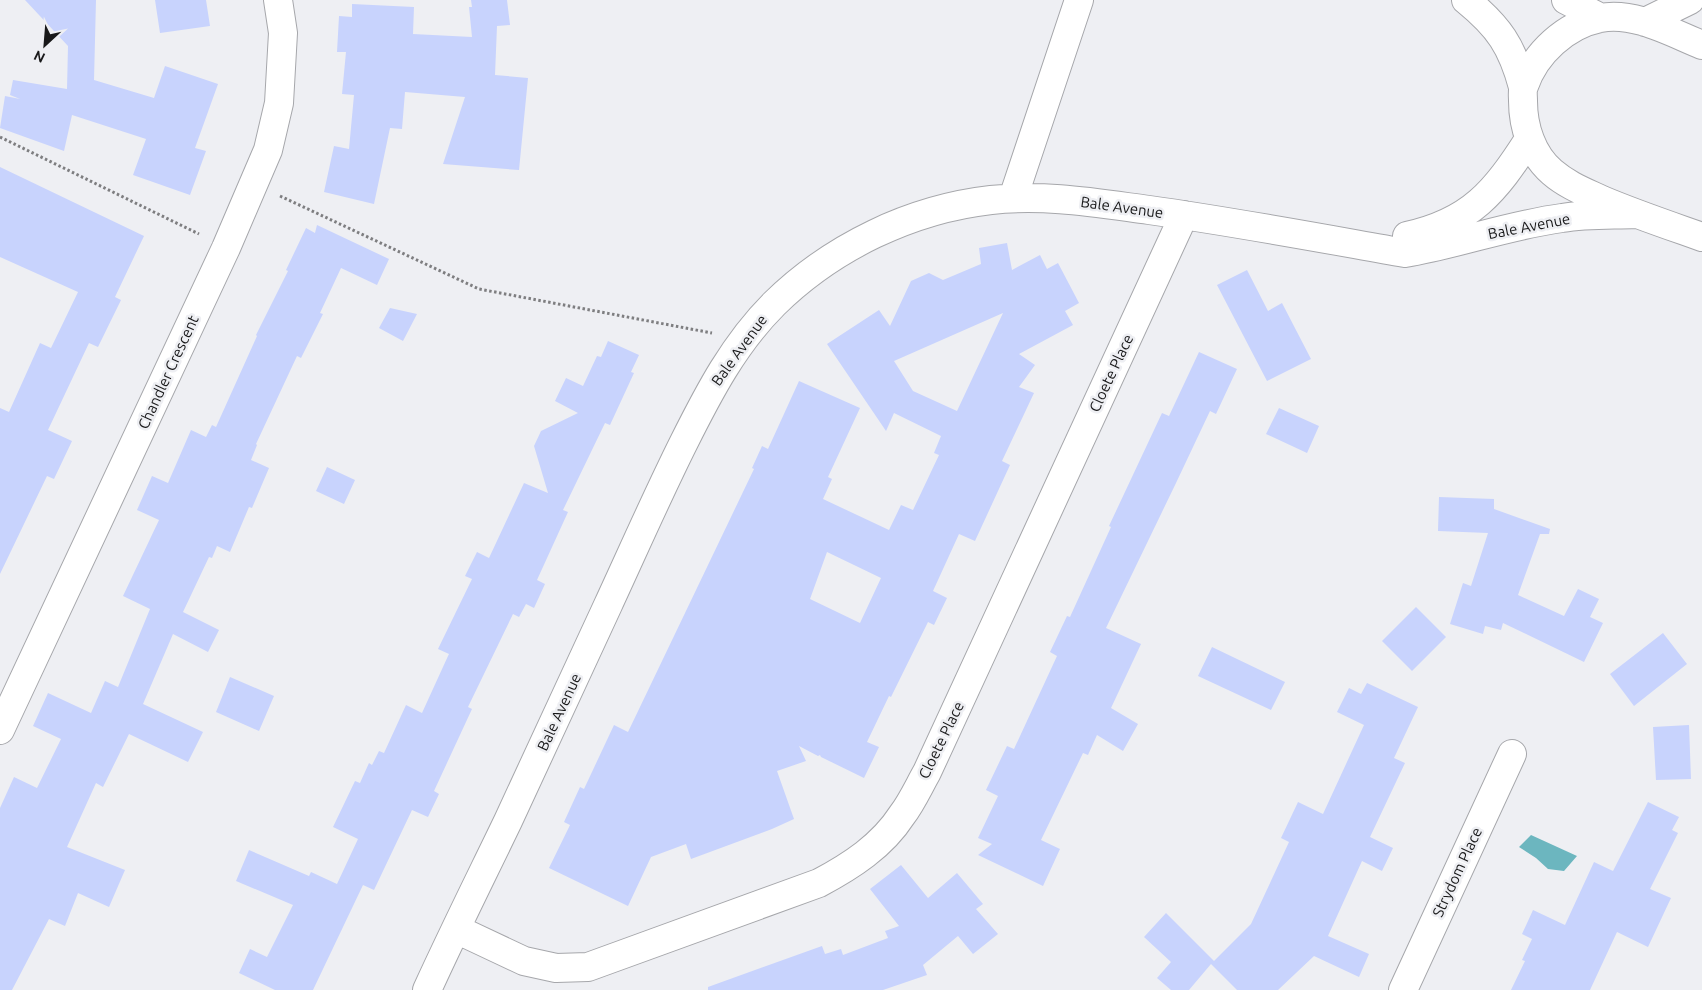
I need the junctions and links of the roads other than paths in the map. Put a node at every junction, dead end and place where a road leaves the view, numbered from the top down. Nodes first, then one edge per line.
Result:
1 (278, 0) edge
2 (1079, 0) edge
3 (1466, 0) edge
4 (1566, 0) edge
5 (1690, 0) edge
6 (1601, 18) junction
7 (1645, 22) junction
8 (1702, 45) edge
9 (1523, 87) junction
10 (1529, 139) junction
11 (1013, 198) junction
12 (1635, 214) junction
13 (1184, 215) junction
14 (1702, 237) edge
15 (1367, 246) junction
16 (0, 730) edge
17 (1512, 754) dead end
18 (456, 929) junction
19 (427, 990) edge
20 (1403, 990) edge

1 - 16 street, Chandler Crescent
2 - 11 street
3 - 9 street
4 - 6 street
5 - 7 street
6 - 7 street
6 - 9 street
7 - 8 street
9 - 10 street
10 - 12 street
10 - 15 street, Bale Avenue
11 - 13 street, Bale Avenue
11 - 18 street, Bale Avenue
12 - 14 street
12 - 15 street, Bale Avenue
13 - 15 street, Bale Avenue
13 - 18 street, Cloete Place
17 - 20 street, Strydom Place
18 - 19 street, Bale Avenue

